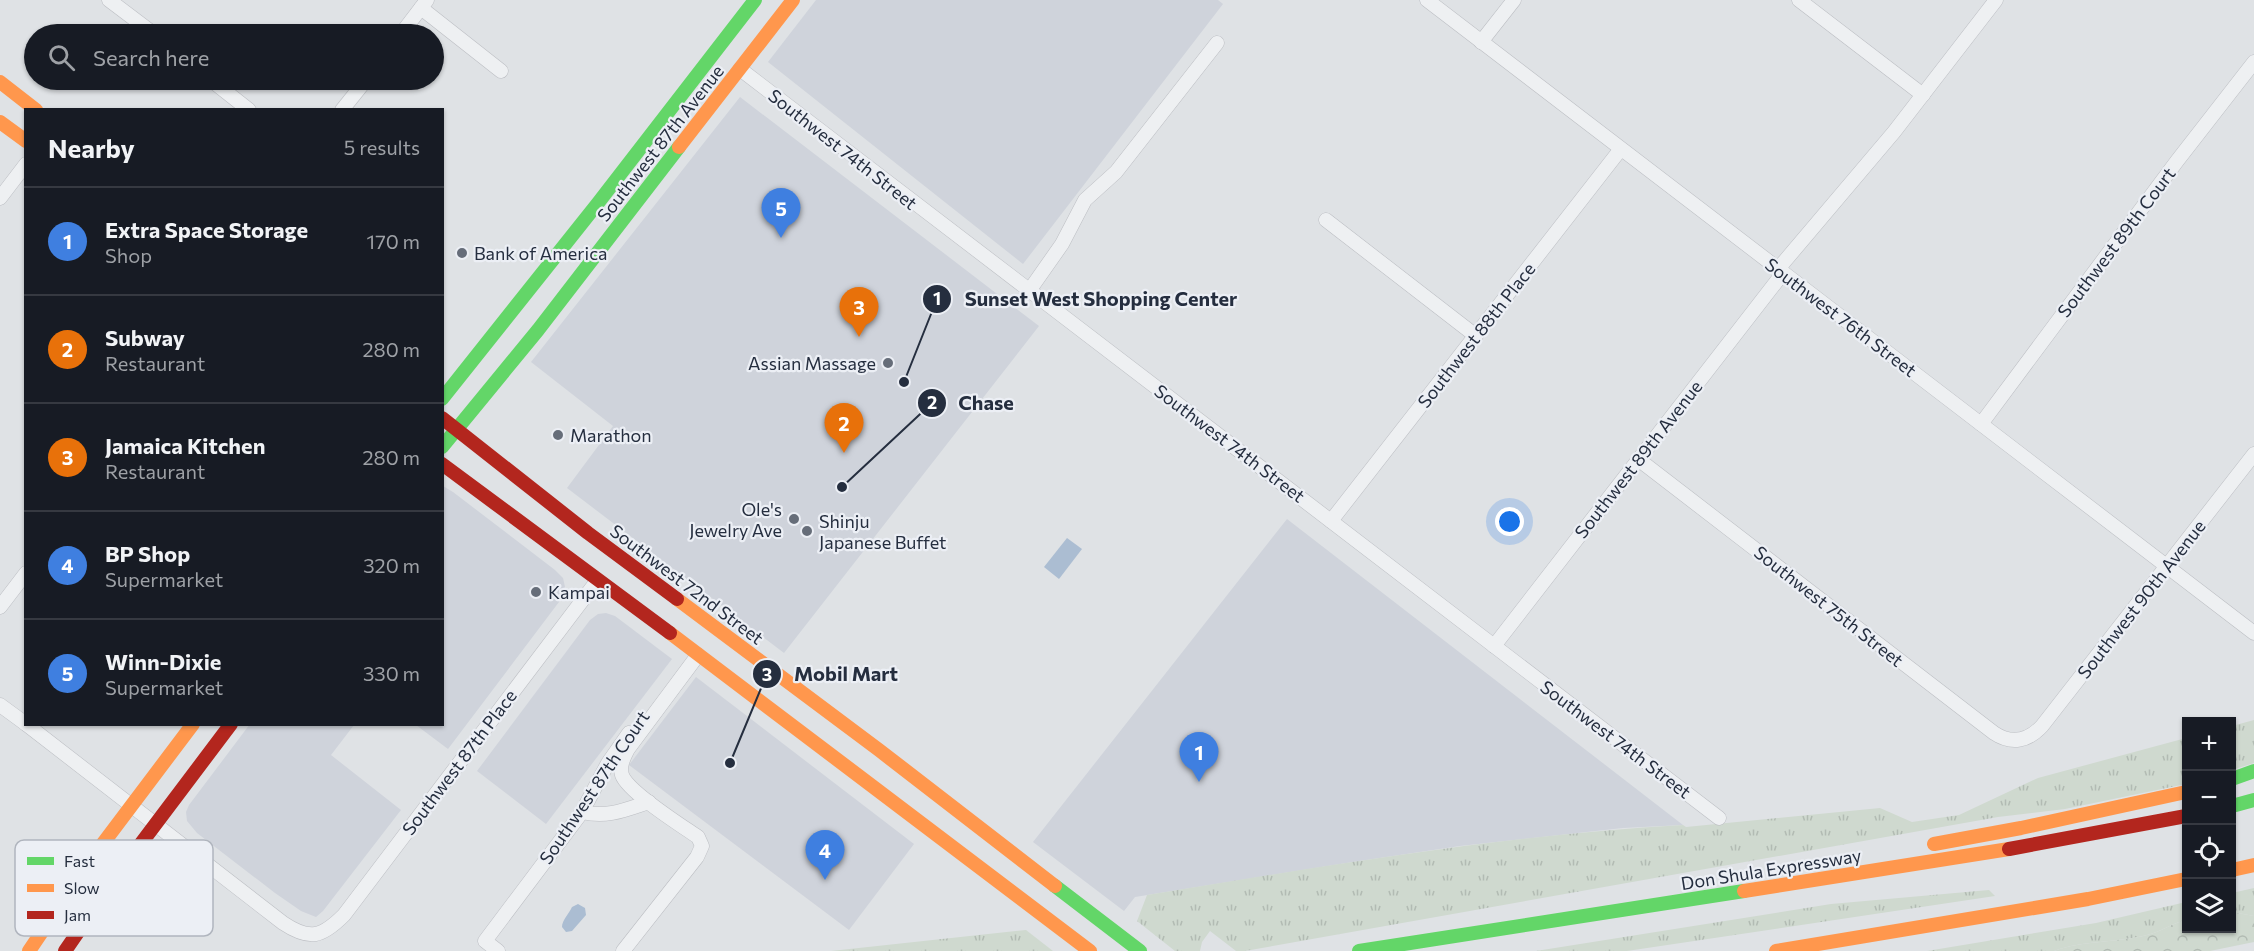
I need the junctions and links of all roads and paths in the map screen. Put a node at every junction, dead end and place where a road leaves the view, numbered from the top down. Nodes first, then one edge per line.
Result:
1 (109, 0) edge
2 (755, 0) edge
3 (793, 0) edge
4 (1427, 0) edge
5 (1514, 0) edge
6 (1799, 0) edge
7 (1996, 0) edge
8 (424, 4) edge
9 (141, 24) edge
10 (409, 24) edge
11 (1480, 42) junction
12 (1217, 43) dead end
13 (2254, 62) edge
14 (740, 69) junction
15 (501, 70) dead end
16 (0, 82) edge
17 (224, 90) edge
18 (358, 90) edge
19 (1923, 94) junction
20 (33, 108) edge
21 (246, 108) edge
22 (344, 108) edge
23 (0, 122) edge
24 (24, 140) edge
25 (1620, 150) junction
26 (24, 167) edge
27 (0, 198) edge
28 (610, 212) junction
29 (1326, 220) dead end
30 (1780, 271) junction
31 (1029, 291) junction
32 (1476, 336) junction
33 (444, 397) edge
34 (444, 420) edge
35 (1981, 424) junction
36 (457, 430) junction
37 (444, 445) edge
38 (2254, 454) edge
39 (1638, 459) junction
40 (444, 466) edge
41 (1331, 520) junction
42 (2166, 566) junction
43 (24, 576) edge
44 (597, 581) junction
45 (655, 604) junction
46 (0, 607) edge
47 (2254, 633) edge
48 (1494, 646) junction
49 (695, 652) junction
50 (0, 705) edge
51 (797, 710) junction
52 (24, 723) edge
53 (29, 726) edge
54 (192, 726) edge
55 (229, 726) edge
56 (2024, 739) joint
57 (2254, 771) edge
58 (2236, 778) edge
59 (2182, 793) edge
60 (2254, 800) edge
61 (649, 802) junction
62 (2236, 805) edge
63 (132, 806) junction
64 (582, 812) junction
65 (2182, 817) edge
66 (1719, 818) dead end
67 (155, 824) junction
68 (106, 840) edge
69 (144, 840) edge
70 (176, 840) edge
71 (1921, 846) dead end
72 (1833, 863) dead end
73 (1002, 864) junction
74 (2254, 865) edge
75 (213, 869) edge
76 (2236, 869) edge
77 (2182, 880) edge
78 (1800, 882) junction
79 (38, 936) edge
80 (76, 936) edge
81 (28, 951) edge
82 (65, 951) edge
83 (498, 951) edge
84 (623, 951) edge
85 (1090, 951) edge
86 (1140, 951) edge
87 (1359, 951) edge
88 (1776, 951) edge

1 - 9 street
2 - 28 main road, Southwest 87th Avenue
3 - 14 main road, Southwest 87th Avenue
4 - 11 street, Southwest 76th Street
5 - 11 street
6 - 19 street
7 - 19 street, Southwest 89th Avenue
8 - 10 street
8 - 15 street
11 - 25 street, Southwest 76th Street
12 - 31 street
13 - 35 street, Southwest 89th Court
14 - 28 main road, Southwest 87th Avenue
14 - 31 street, Southwest 74th Street
16 - 20 main road
17 - 21 street
18 - 22 street
19 - 30 street, Southwest 89th Avenue
23 - 24 main road
25 - 30 street, Southwest 76th Street
25 - 32 street, Southwest 88th Place
26 - 27 street
28 - 33 main road, Southwest 87th Avenue
28 - 36 main road, Southwest 87th Avenue
29 - 32 street
30 - 35 street, Southwest 76th Street
30 - 39 street, Southwest 89th Avenue
31 - 41 street, Southwest 74th Street
32 - 41 street, Southwest 88th Place
34 - 36 main road, Southwest 72nd Street
35 - 42 street, Southwest 76th Street
36 - 37 main road, Southwest 87th Avenue
36 - 45 main road, Southwest 72nd Street
38 - 42 street, Southwest 90th Avenue
39 - 48 street, Southwest 89th Avenue
39 - 56 street, Southwest 75th Street
40 - 44 main road, Southwest 72nd Street
41 - 48 street, Southwest 74th Street
42 - 47 street, Southwest 76th Street
42 - 56 street, Southwest 90th Avenue
43 - 46 street
44 - 45 main road, Southwest 72nd Street
44 - 75 street, Southwest 87th Place
45 - 49 main road, Southwest 72nd Street
45 - 51 main road, Southwest 72nd Street
48 - 66 street, Southwest 74th Street
49 - 51 main road, Southwest 72nd Street
49 - 61 street, Southwest 87th Court
49 - 64 street, Southwest 87th Court
50 - 52 street
51 - 73 main road, Southwest 72nd Street
51 - 73 main road, Southwest 72nd Street
53 - 63 street
54 - 63 main road
55 - 67 main road
57 - 58 main road
59 - 71 main road
60 - 62 main road
61 - 64 street
61 - 84 street, Southwest 87th Court
63 - 67 street
63 - 68 main road
64 - 83 street, Southwest 87th Court
65 - 78 main road, Don Shula Expressway
67 - 69 main road
67 - 70 street, Southwest 87th Place
72 - 78 main road
73 - 85 main road, Southwest 72nd Street
73 - 86 main road, Southwest 72nd Street
74 - 76 main road
77 - 88 main road
78 - 87 main road, Don Shula Expressway
79 - 81 main road
80 - 82 main road

